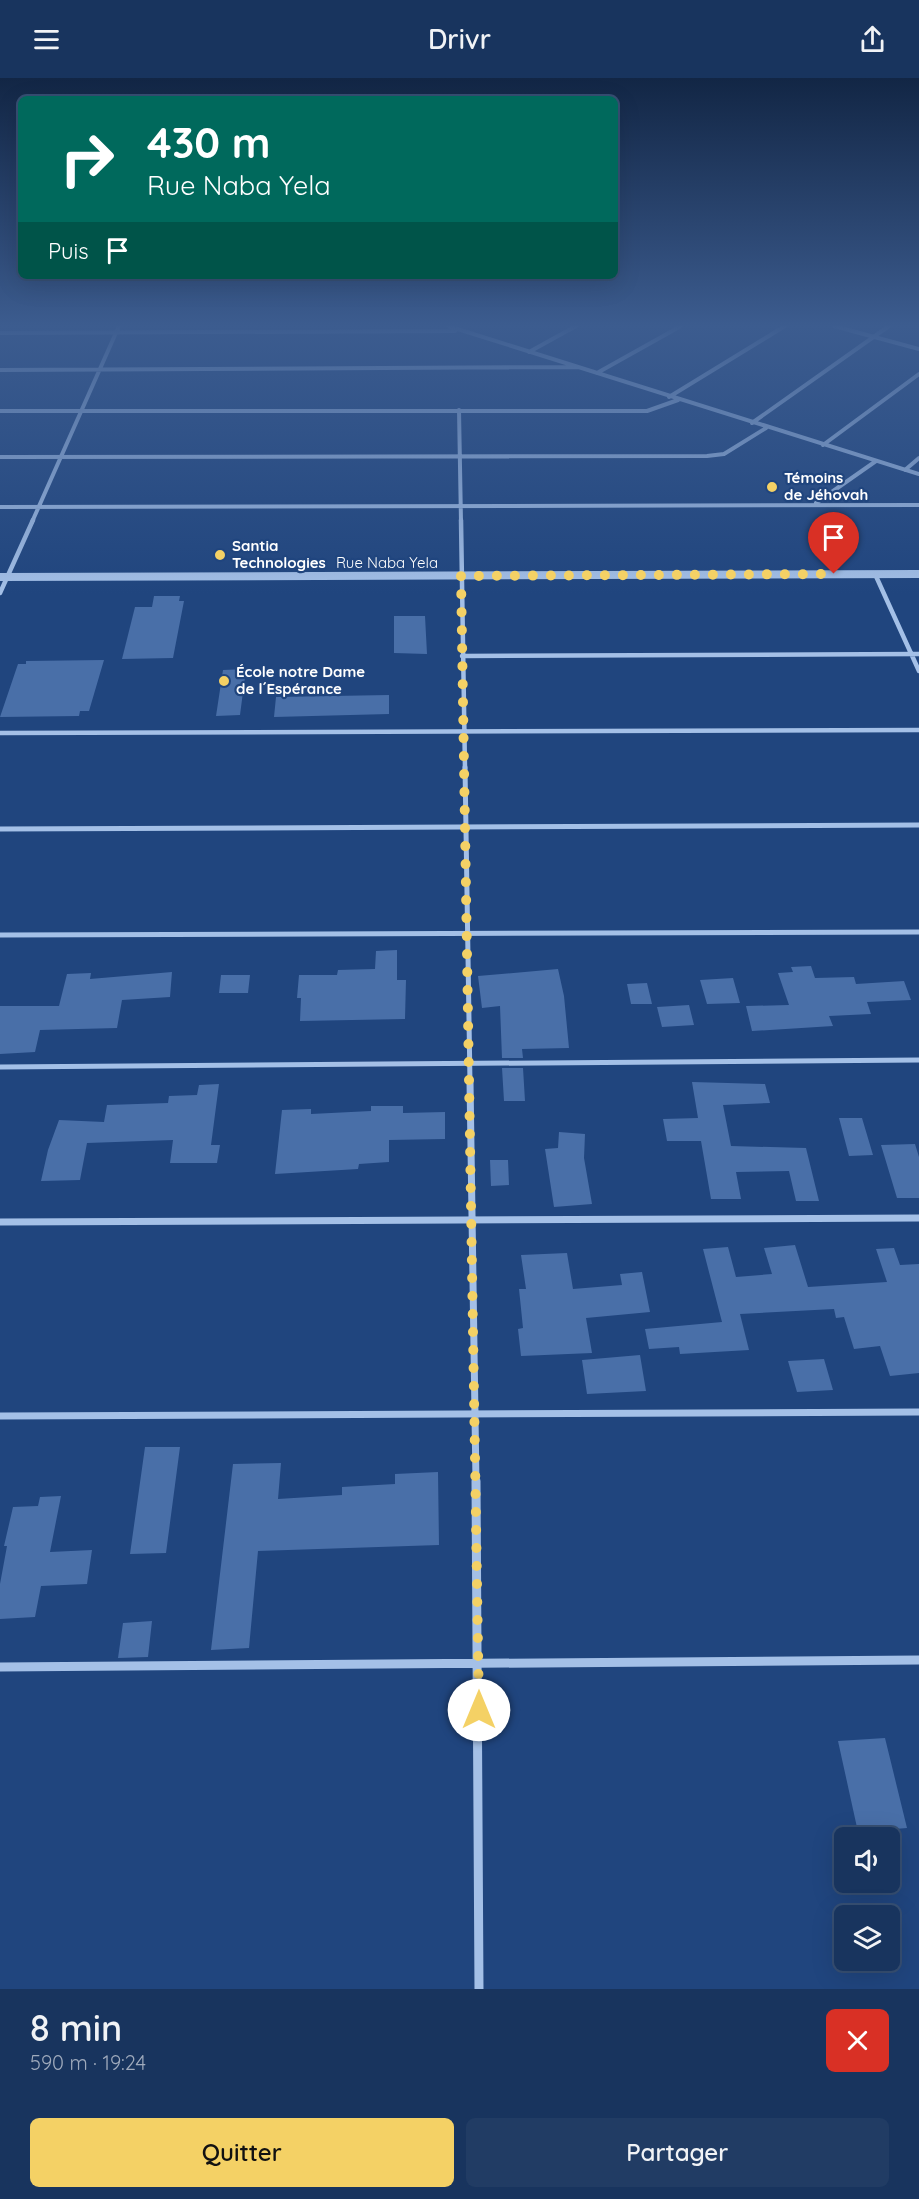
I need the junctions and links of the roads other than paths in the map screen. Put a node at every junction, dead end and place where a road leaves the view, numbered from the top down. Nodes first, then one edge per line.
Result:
1 (79, 415) edge
2 (459, 415) edge
3 (728, 415) edge
4 (763, 415) edge
5 (863, 415) edge
6 (752, 423) junction
7 (766, 428) junction
8 (823, 445) junction
9 (459, 455) junction
10 (0, 457) edge
11 (61, 457) junction
12 (919, 458) edge
13 (876, 461) junction
14 (905, 470) junction
15 (919, 474) edge
16 (816, 503) junction
17 (460, 505) junction
18 (919, 505) edge
19 (0, 507) edge
20 (38, 507) junction
21 (874, 574) junction
22 (919, 574) edge
23 (461, 576) junction
24 (4, 577) edge
25 (0, 593) edge
26 (911, 654) junction
27 (919, 654) edge
28 (462, 656) junction
29 (919, 671) edge
30 (919, 730) edge
31 (463, 732) junction
32 (0, 734) edge
33 (919, 825) edge
34 (465, 827) junction
35 (0, 829) edge
36 (919, 932) edge
37 (468, 934) junction
38 (0, 935) edge
39 (919, 1060) edge
40 (470, 1062) junction
41 (0, 1067) edge
42 (919, 1218) edge
43 (471, 1219) junction
44 (0, 1222) edge
45 (919, 1412) edge
46 (0, 1416) edge
47 (476, 1416) junction
48 (919, 1660) edge
49 (479, 1663) junction
50 (0, 1667) edge
51 (479, 1989) edge

1 - 11 street
2 - 9 street
3 - 6 street
4 - 6 street
5 - 8 street
6 - 7 street
7 - 8 street
7 - 9 street
8 - 13 street
9 - 11 street
9 - 17 street
10 - 11 street
11 - 20 street
12 - 14 street
13 - 14 street
13 - 16 street
14 - 15 street
16 - 17 street
16 - 18 street
17 - 20 street
17 - 23 street
19 - 20 street
20 - 24 street
21 - 22 street, Rue Naba Yela
21 - 23 street, Rue Naba Yela
21 - 26 street
23 - 24 street, Rue Naba Yela
23 - 28 street
24 - 25 street
26 - 27 street
26 - 28 street
26 - 29 street
28 - 31 street
30 - 31 street
31 - 32 street
31 - 34 street
33 - 34 street
34 - 35 street
34 - 37 street
36 - 37 street
37 - 38 street
37 - 40 street
39 - 40 street
40 - 41 street
40 - 43 street
42 - 43 street
43 - 44 street
43 - 47 street
45 - 47 street
46 - 47 street
47 - 49 street
48 - 49 street
49 - 50 street
49 - 51 street

